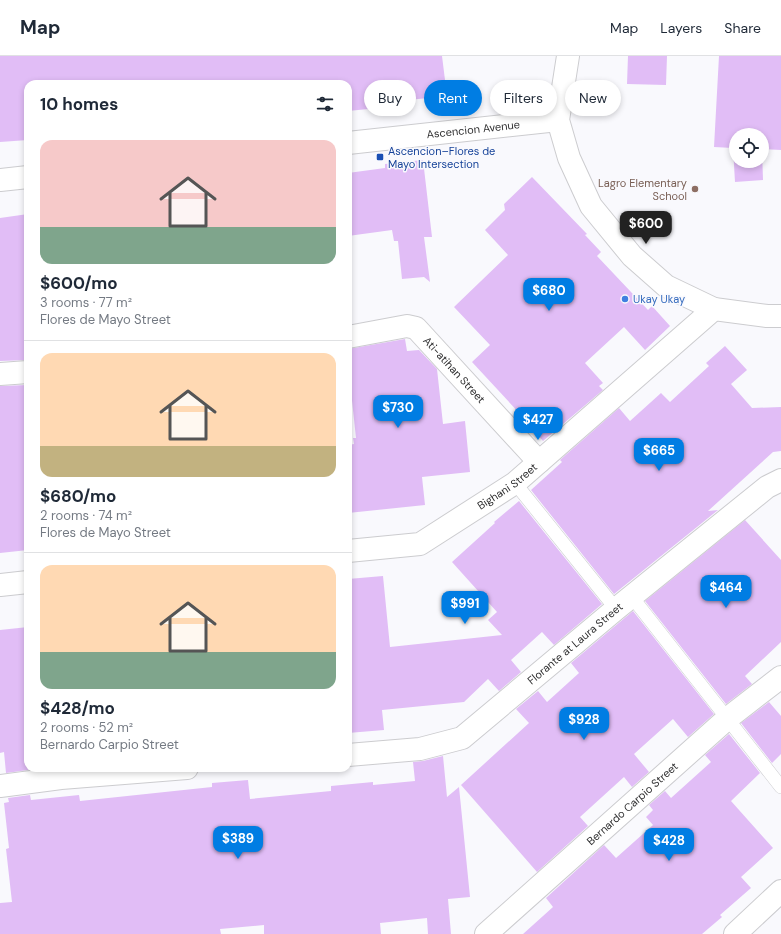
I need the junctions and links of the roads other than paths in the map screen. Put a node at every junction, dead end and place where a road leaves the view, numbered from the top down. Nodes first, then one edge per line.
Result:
1 (568, 56) edge
2 (558, 120) junction
3 (352, 143) edge
4 (24, 177) edge
5 (0, 180) edge
6 (714, 309) junction
7 (781, 316) edge
8 (352, 336) edge
9 (24, 372) edge
10 (0, 374) edge
11 (539, 462) junction
12 (781, 480) edge
13 (515, 483) junction
14 (352, 551) edge
15 (24, 582) edge
16 (0, 585) edge
17 (624, 603) junction
18 (781, 677) edge
19 (728, 718) junction
20 (352, 755) edge
21 (137, 772) edge
22 (0, 786) edge
23 (781, 787) edge
24 (781, 891) edge
25 (486, 934) edge
26 (735, 934) edge

1 - 2 street
2 - 3 street, Ascencion Avenue
2 - 6 street
4 - 5 street
6 - 7 street
6 - 11 street, Bighani Street
8 - 11 street, Ati-atihan Street
9 - 10 street
11 - 13 street, Bighani Street
12 - 17 street, Florante at Laura Street
13 - 14 street, Bighani Street
13 - 17 lane
15 - 16 street
17 - 19 lane
17 - 20 street, Florante at Laura Street
18 - 19 street, Bernardo Carpio Street
19 - 23 lane
19 - 25 street, Bernardo Carpio Street
21 - 22 street
24 - 26 street

